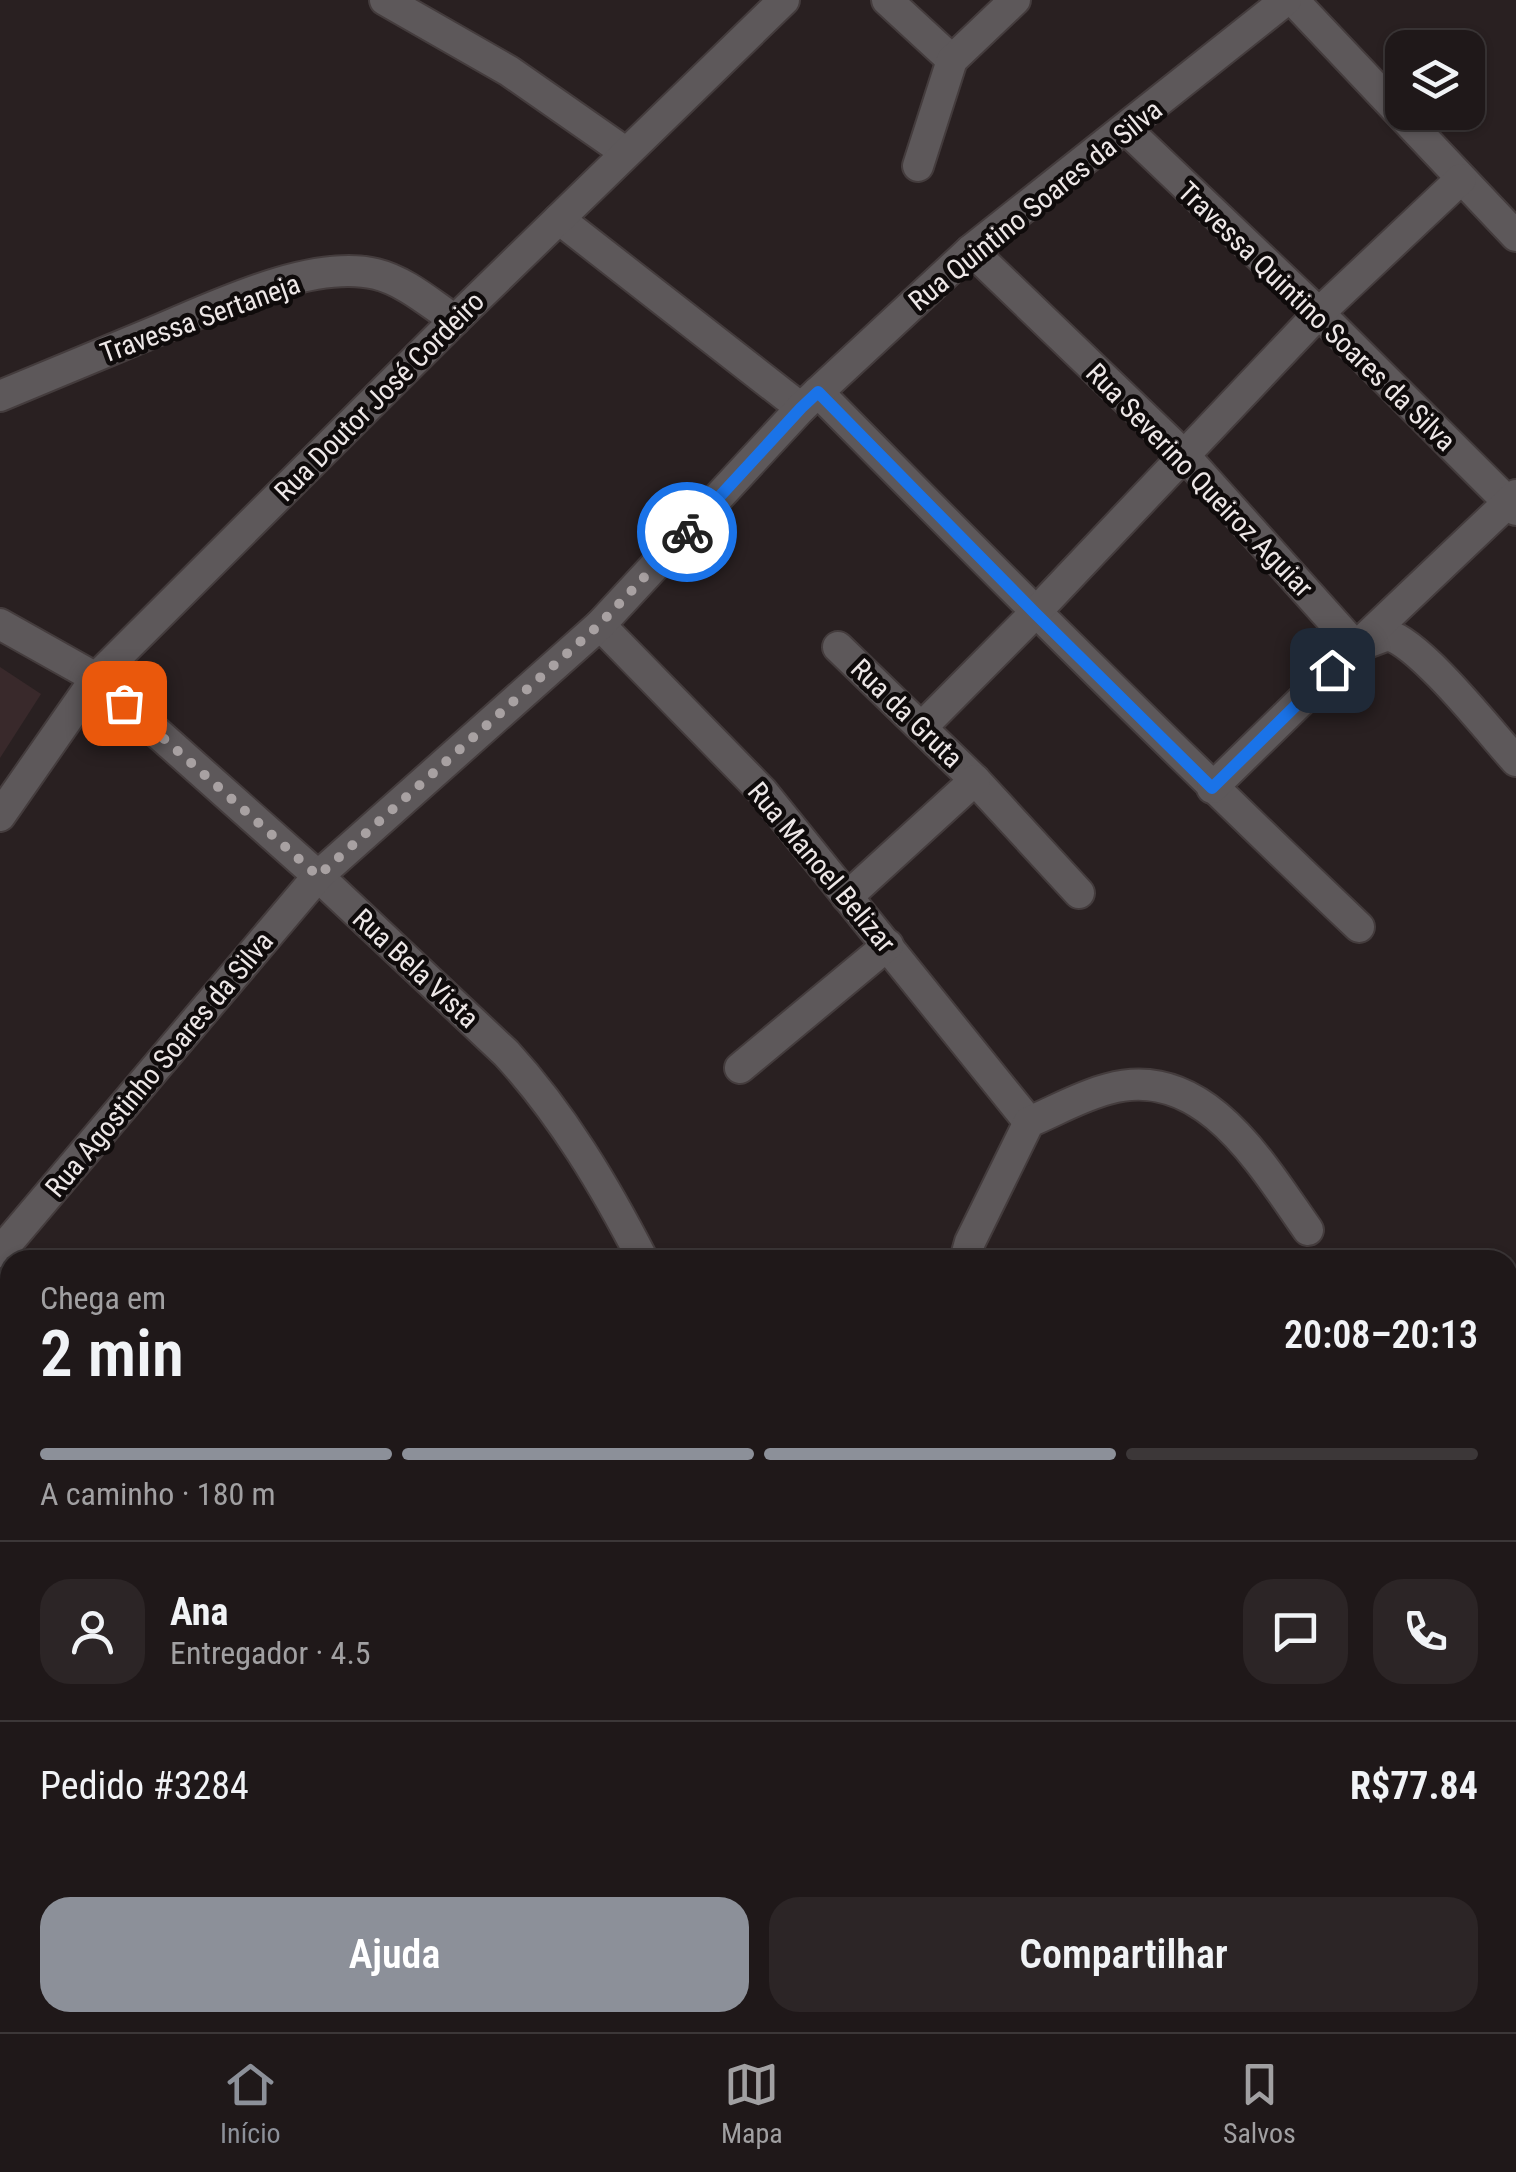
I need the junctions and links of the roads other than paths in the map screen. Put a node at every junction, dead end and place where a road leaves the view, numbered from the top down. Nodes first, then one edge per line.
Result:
1 (385, 0) edge
2 (784, 0) edge
3 (887, 0) edge
4 (1014, 0) edge
5 (1289, 0) edge
6 (952, 60) junction
7 (1126, 129) junction
8 (625, 152) junction
9 (918, 166) dead end
10 (1461, 179) junction
11 (559, 220) junction
12 (1516, 236) edge
13 (972, 250) junction
14 (1318, 313) junction
15 (455, 320) junction
16 (0, 396) edge
17 (810, 400) junction
18 (1184, 455) junction
19 (1513, 503) edge
20 (1035, 613) junction
21 (0, 624) edge
22 (600, 624) junction
23 (838, 646) dead end
24 (1356, 647) junction
25 (96, 678) junction
26 (922, 727) junction
27 (1516, 761) edge
28 (975, 780) junction
29 (1212, 788) junction
30 (0, 816) edge
31 (318, 876) junction
32 (1078, 893) dead end
33 (848, 897) junction
34 (1359, 926) dead end
35 (888, 945) junction
36 (740, 1068) dead end
37 (1029, 1122) junction
38 (1308, 1230) dead end
39 (2, 1250) edge
40 (638, 1250) edge
41 (968, 1250) edge

1 - 8 street
2 - 8 street, Rua Doutor José Cordeiro
3 - 6 street
4 - 6 street
5 - 7 street, Rua Quintino Soares da Silva
5 - 10 street
6 - 9 street
7 - 13 street, Rua Quintino Soares da Silva
7 - 14 street, Travessa Quintino Soares da Silva
8 - 11 street, Rua Doutor José Cordeiro
10 - 12 street
10 - 14 street
11 - 15 street, Rua Doutor José Cordeiro
11 - 17 street
13 - 17 street, Rua Quintino Soares da Silva
13 - 18 street, Rua Severino Queiroz Aguiar
14 - 18 street
14 - 19 street, Travessa Quintino Soares da Silva
15 - 16 street, Travessa Sertaneja
15 - 25 street, Rua Doutor José Cordeiro
17 - 20 street
17 - 22 street, Rua Quintino Soares da Silva
18 - 20 street
18 - 24 street, Rua Severino Queiroz Aguiar
19 - 24 street
20 - 26 street
20 - 29 street
21 - 25 street, Rua Bela Vista
22 - 31 street, Rua Quintino Soares da Silva
22 - 33 street, Rua Manoel Belizar
23 - 26 street, Rua da Gruta
24 - 27 street
24 - 29 street
25 - 30 street, Rua Doutor José Cordeiro
25 - 31 street, Rua Bela Vista
26 - 28 street, Rua da Gruta
28 - 32 street, Rua da Gruta
28 - 33 street, Rua da Gruta
29 - 34 street
31 - 39 street, Rua Agostinho Soares da Silva
31 - 40 street, Rua Bela Vista
33 - 35 street, Rua Manoel Belizar
35 - 36 street
35 - 37 street, Rua Manoel Belizar
37 - 38 street
37 - 41 street

